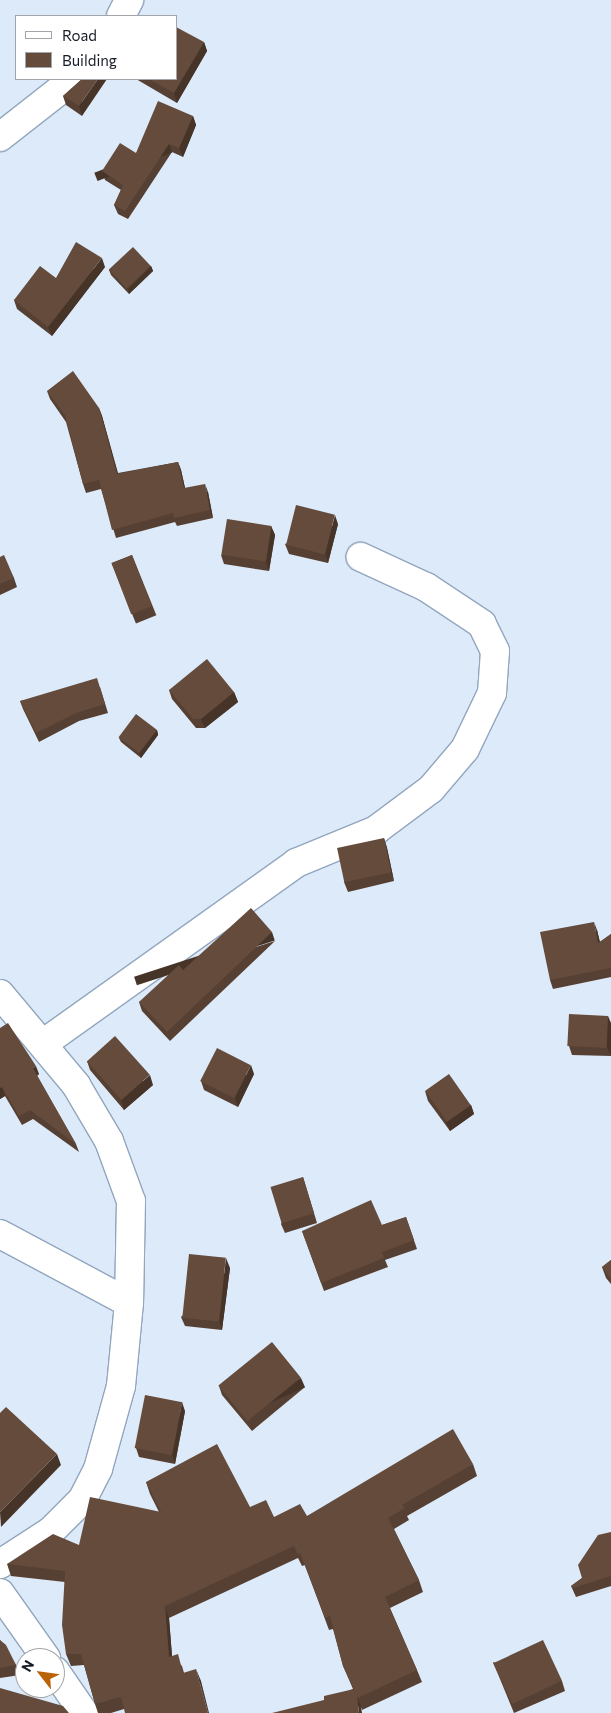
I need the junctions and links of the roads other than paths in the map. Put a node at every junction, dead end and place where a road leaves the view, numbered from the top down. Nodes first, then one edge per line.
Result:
1 (130, 0) edge
2 (122, 15) edge
3 (73, 80) edge
4 (0, 137) edge
5 (361, 557) dead end
6 (0, 994) edge
7 (44, 1043) junction
8 (0, 1234) edge
9 (130, 1303) junction
10 (0, 1564) edge
11 (0, 1593) edge
12 (39, 1648) edge
13 (65, 1685) edge
14 (84, 1713) edge

1 - 2 street
3 - 4 street
5 - 7 street
6 - 7 street
7 - 9 street
8 - 9 street
9 - 10 street
11 - 12 street
13 - 14 street

